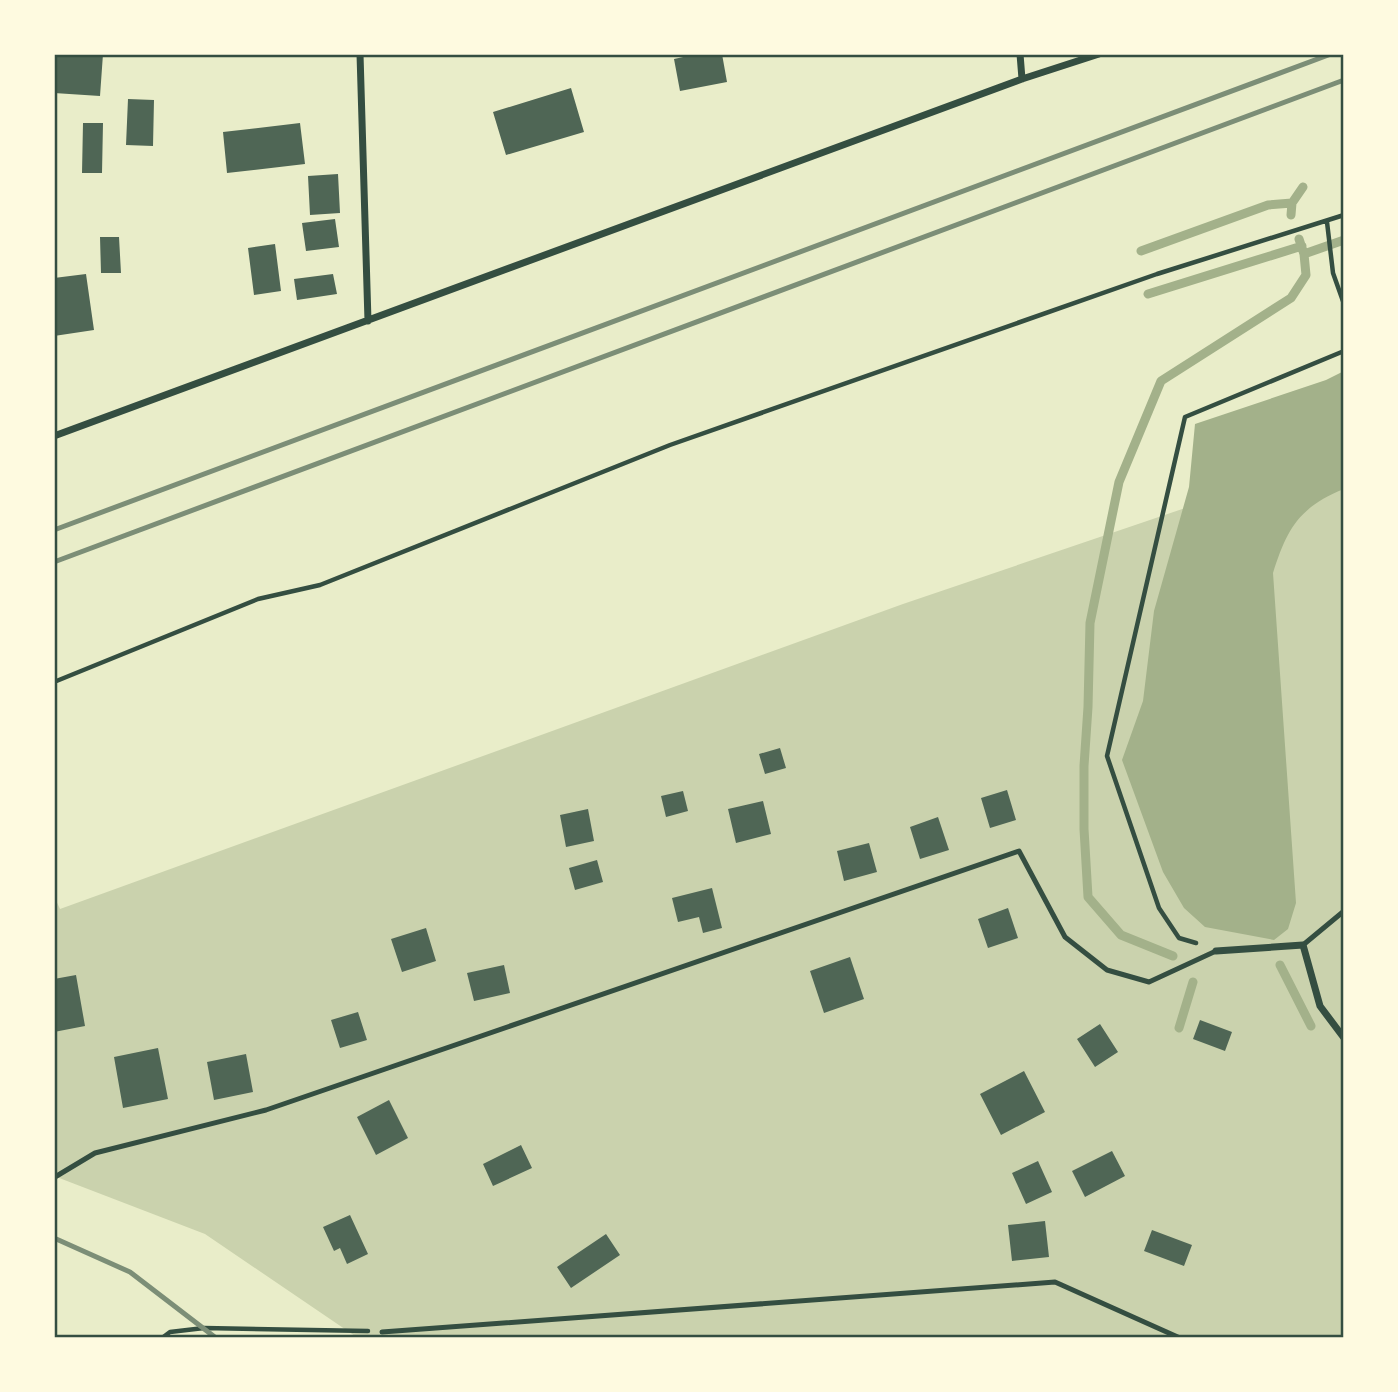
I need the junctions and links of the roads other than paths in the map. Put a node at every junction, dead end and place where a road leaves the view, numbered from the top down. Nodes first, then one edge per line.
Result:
1 (360, 54) edge
2 (1020, 54) edge
3 (1098, 54) edge
4 (1022, 79) junction
5 (368, 321) junction
6 (54, 436) edge
7 (1344, 911) edge
8 (1303, 945) junction
9 (1216, 951) joint
10 (1344, 1038) edge
11 (54, 1177) edge
12 (383, 1332) road end
13 (1180, 1338) edge

1 - 5 street
2 - 4 street
3 - 4 street
4 - 5 street
5 - 6 street
7 - 8 lane
8 - 9 street
8 - 10 street
9 - 11 lane
12 - 13 lane

